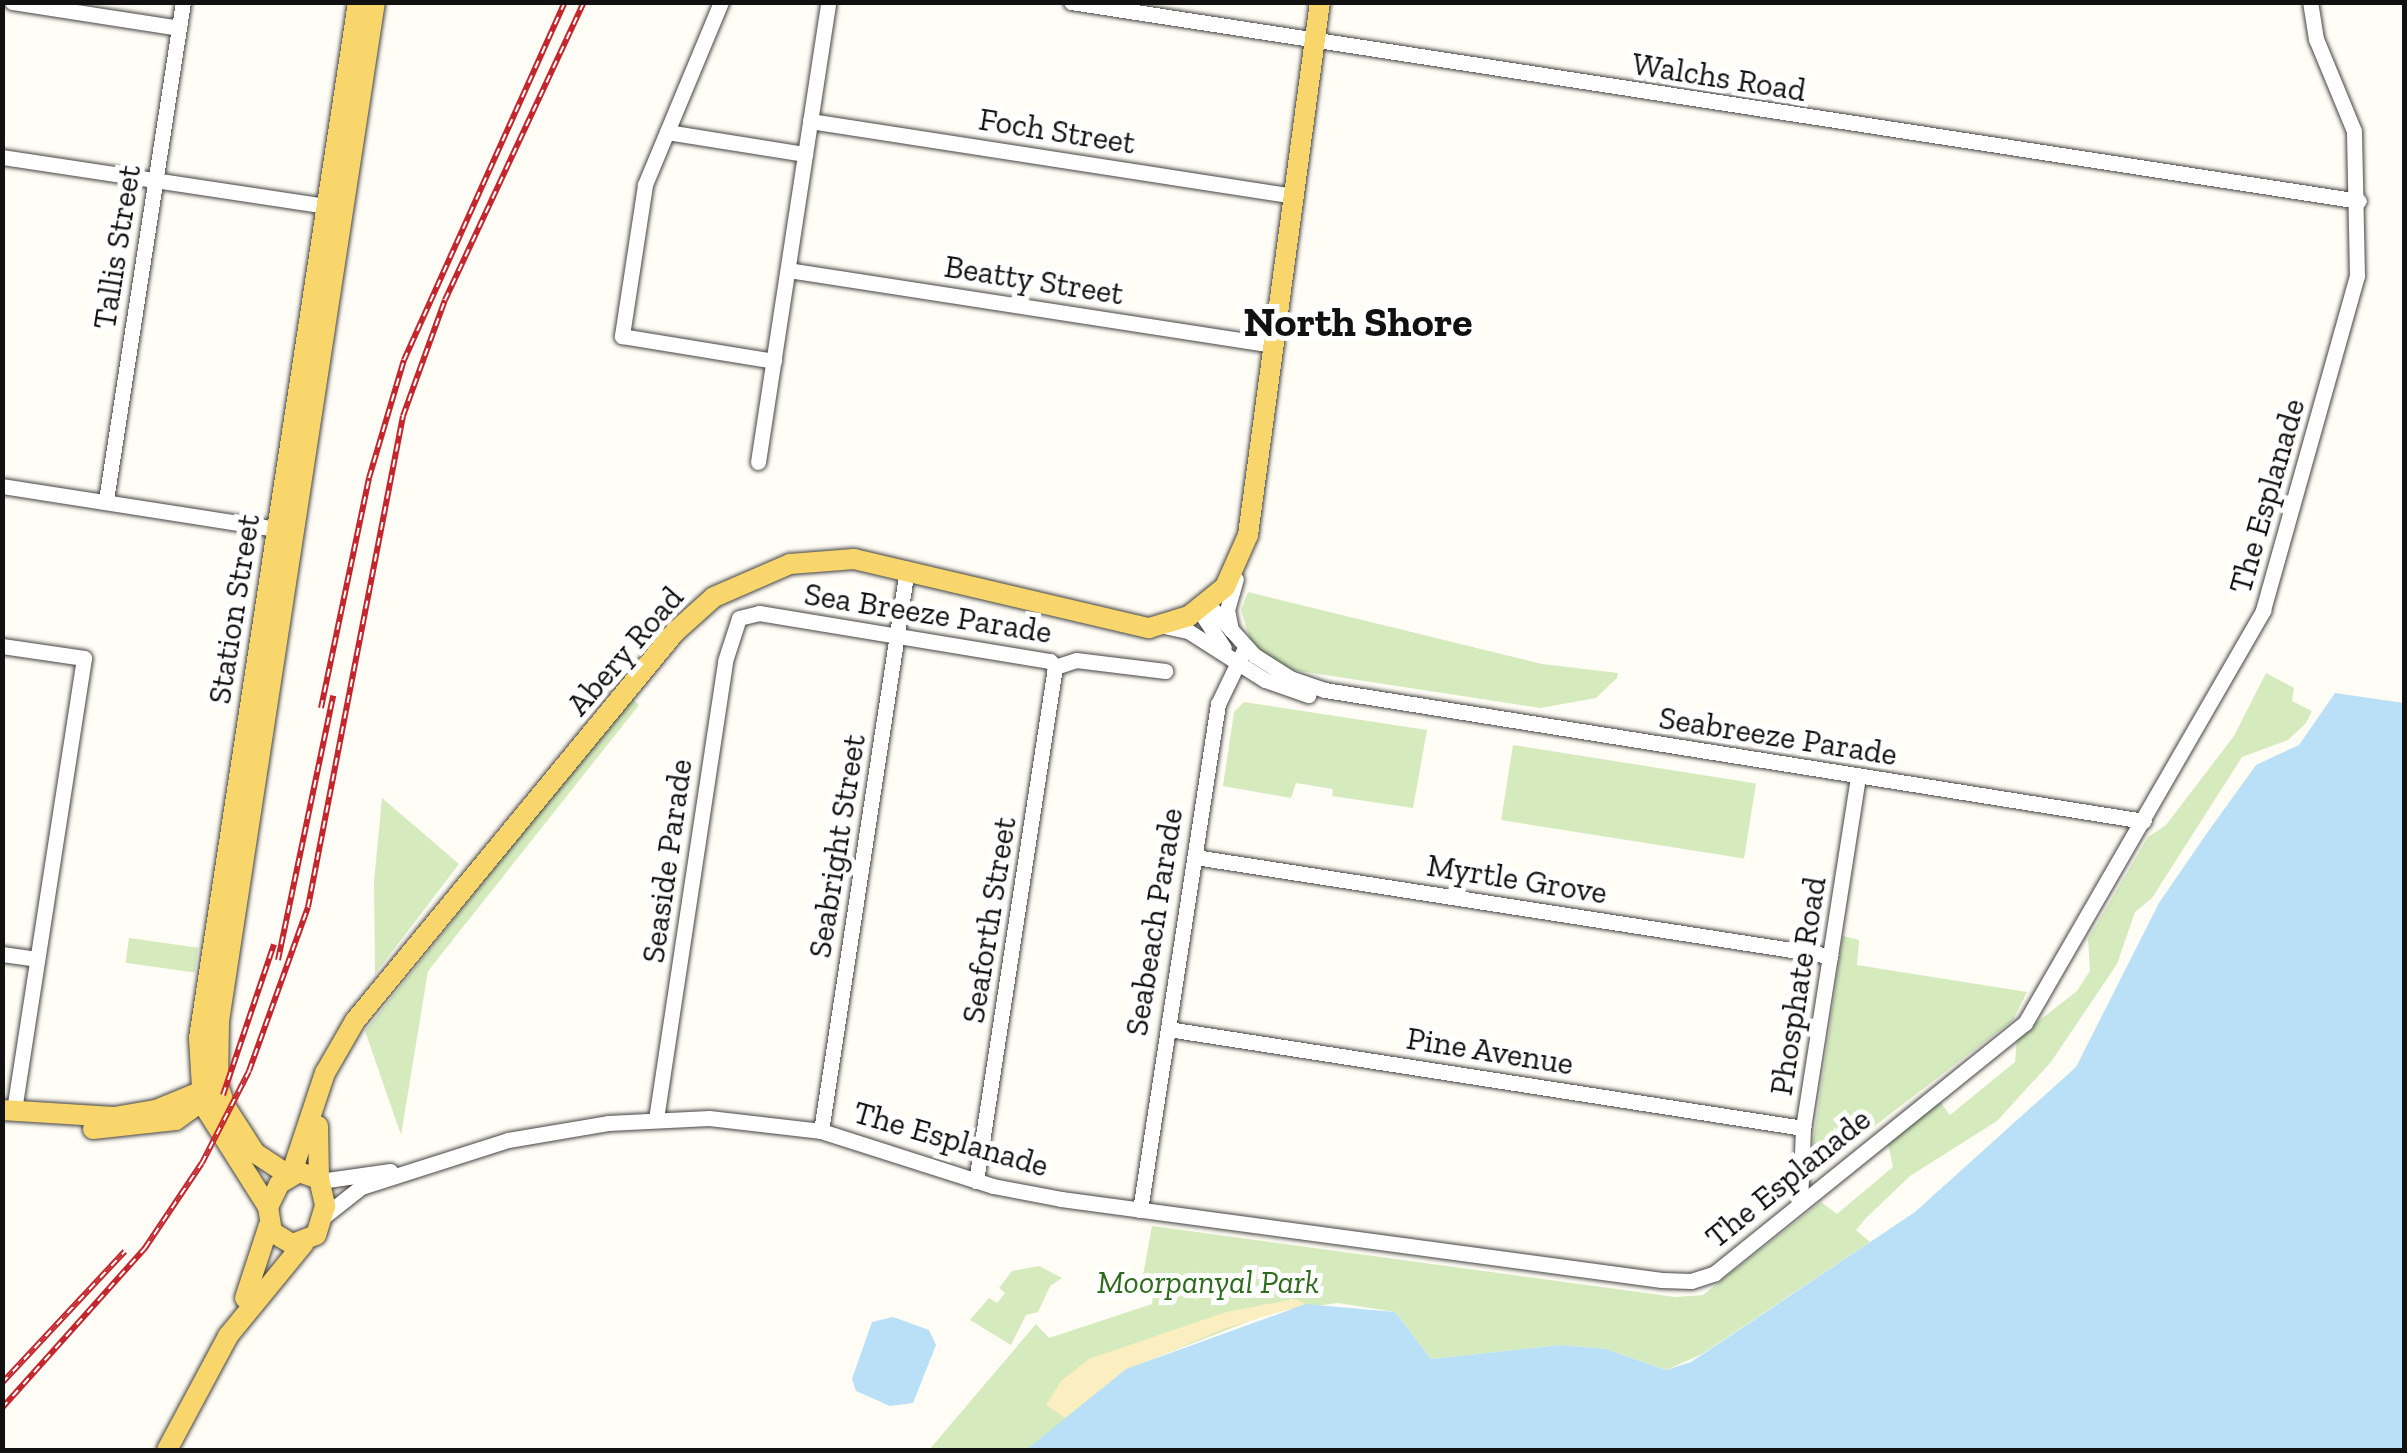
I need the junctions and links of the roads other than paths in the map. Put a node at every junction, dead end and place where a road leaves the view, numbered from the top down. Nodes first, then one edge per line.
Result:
1 (12, 2) edge
2 (183, 2) edge
3 (358, 2) edge
4 (376, 2) edge
5 (721, 2) edge
6 (828, 2) edge
7 (1071, 2) edge
8 (1320, 2) edge
9 (2310, 2) edge
10 (179, 28) junction
11 (1316, 45) junction
12 (810, 121) junction
13 (667, 132) junction
14 (806, 154) junction
15 (2, 157) edge
16 (156, 180) junction
17 (1295, 196) junction
18 (2359, 201) junction
19 (326, 206) junction
20 (788, 270) junction
21 (1271, 345) junction
22 (774, 361) junction
23 (1258, 444) junction
24 (758, 462) dead end
25 (2, 486) edge
26 (106, 500) junction
27 (286, 531) junction
28 (1242, 556) junction
29 (906, 569) junction
30 (1201, 603) junction
31 (742, 616) joint
32 (1108, 623) junction
33 (1164, 626) junction
34 (1232, 634) junction
35 (897, 636) junction
36 (2, 646) edge
37 (1244, 648) junction
38 (1236, 663) junction
39 (1055, 667) junction
40 (1165, 671) dead end
41 (1404, 706) junction
42 (1858, 775) junction
43 (2144, 821) junction
44 (1195, 858) junction
45 (416, 952) junction
46 (2, 954) edge
47 (1830, 956) junction
48 (37, 959) junction
49 (1168, 1029) junction
50 (207, 1094) junction
51 (8, 1111) edge
52 (656, 1119) junction
53 (1803, 1128) junction
54 (822, 1131) junction
55 (406, 1169) junction
56 (290, 1175) junction
57 (320, 1180) junction
58 (976, 1181) junction
59 (1800, 1203) junction
60 (1140, 1210) junction
61 (268, 1216) junction
62 (323, 1217) junction
63 (304, 1244) junction
64 (228, 1336) junction
65 (167, 1450) edge

1 - 10 street
2 - 10 street, Tallis Street
3 - 19 main road, Station Street
4 - 27 main road, Station Street
5 - 13 street
6 - 12 street
7 - 11 street, Walchs Road
8 - 11 main road
9 - 18 street, The Esplanade
10 - 16 street, Tallis Street
11 - 17 main road
11 - 18 street, Walchs Road
12 - 14 street
12 - 17 street, Foch Street
13 - 14 street
13 - 22 street
14 - 20 street
15 - 16 street
16 - 19 street
16 - 26 street, Tallis Street
17 - 21 main road
18 - 43 street, The Esplanade
19 - 27 main road, Station Street
20 - 21 street, Beatty Street
20 - 22 street
21 - 23 main road
22 - 24 street
23 - 28 main road
23 - 30 main road
25 - 26 street
26 - 27 street
27 - 50 main road, Station Street
28 - 30 main road
28 - 34 street
29 - 32 main road, Abery Road
29 - 35 street, Seabright Street
29 - 45 main road, Abery Road
30 - 32 main road
30 - 33 main road, Abery Road
30 - 34 street, Seabreeze Parade
30 - 38 street, Seabreeze Parade
31 - 35 street, Sea Breeze Parade
31 - 52 street, Seaside Parade
32 - 33 main road, Abery Road
33 - 38 street, Seabreeze Parade
34 - 37 street, Seabreeze Parade
35 - 39 street, Sea Breeze Parade
35 - 54 street, Seabright Street
36 - 48 street
37 - 38 street, Seabeach Parade
37 - 41 street, Seabreeze Parade
38 - 41 street, Seabreeze Parade
38 - 44 street, Seabeach Parade
39 - 40 street, Sea Breeze Parade
39 - 58 street, Seaforth Street
41 - 42 street, Seabreeze Parade
42 - 43 street, Seabreeze Parade
42 - 47 street, Phosphate Road
43 - 59 street, The Esplanade
44 - 47 street, Myrtle Grove
44 - 49 street, Seabeach Parade
45 - 56 main road, Abery Road
45 - 57 main road, Abery Road
46 - 48 street
47 - 53 street, Phosphate Road
48 - 51 street
49 - 53 street, Pine Avenue
49 - 60 street, Seabeach Parade
50 - 51 main road
50 - 56 main road, Station Street
50 - 61 main road
52 - 54 street, The Esplanade
52 - 55 street, The Esplanade
53 - 59 street, Phosphate Road
54 - 58 street, The Esplanade
55 - 57 street, The Esplanade
55 - 62 street, The Esplanade
56 - 57 main road
56 - 61 main road
57 - 62 main road
58 - 60 street, The Esplanade
59 - 60 street, The Esplanade
61 - 63 main road
61 - 64 main road
62 - 63 main road
63 - 64 main road
64 - 65 main road

